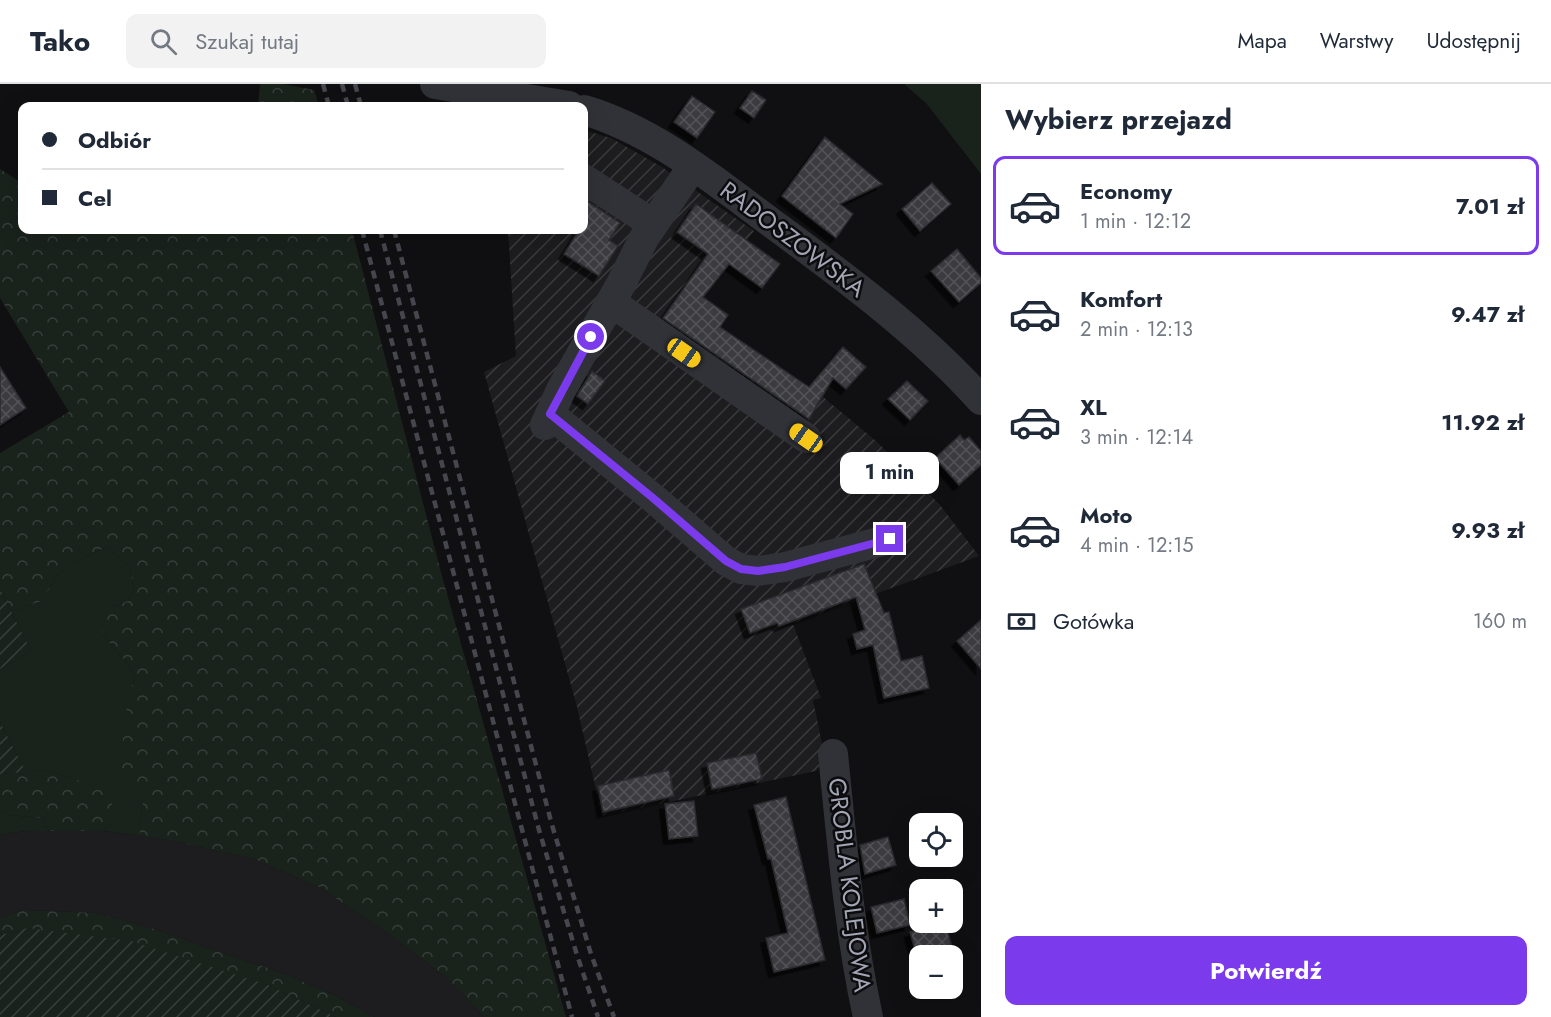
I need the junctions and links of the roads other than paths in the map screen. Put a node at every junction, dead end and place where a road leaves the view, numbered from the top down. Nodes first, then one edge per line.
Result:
1 (435, 84) edge
2 (545, 102) edge
3 (588, 111) edge
4 (693, 166) junction
5 (588, 182) edge
6 (653, 224) junction
7 (611, 302) junction
8 (981, 400) edge
9 (806, 438) dead end
10 (890, 539) dead end
11 (833, 754) dead end
12 (868, 1017) edge

1 - 2 street
3 - 4 street, RADOSZOWSKA
4 - 6 street
4 - 8 street, RADOSZOWSKA
5 - 6 street
6 - 7 street
7 - 9 street
7 - 10 street
11 - 12 street, GROBLA KOLEJOWA

